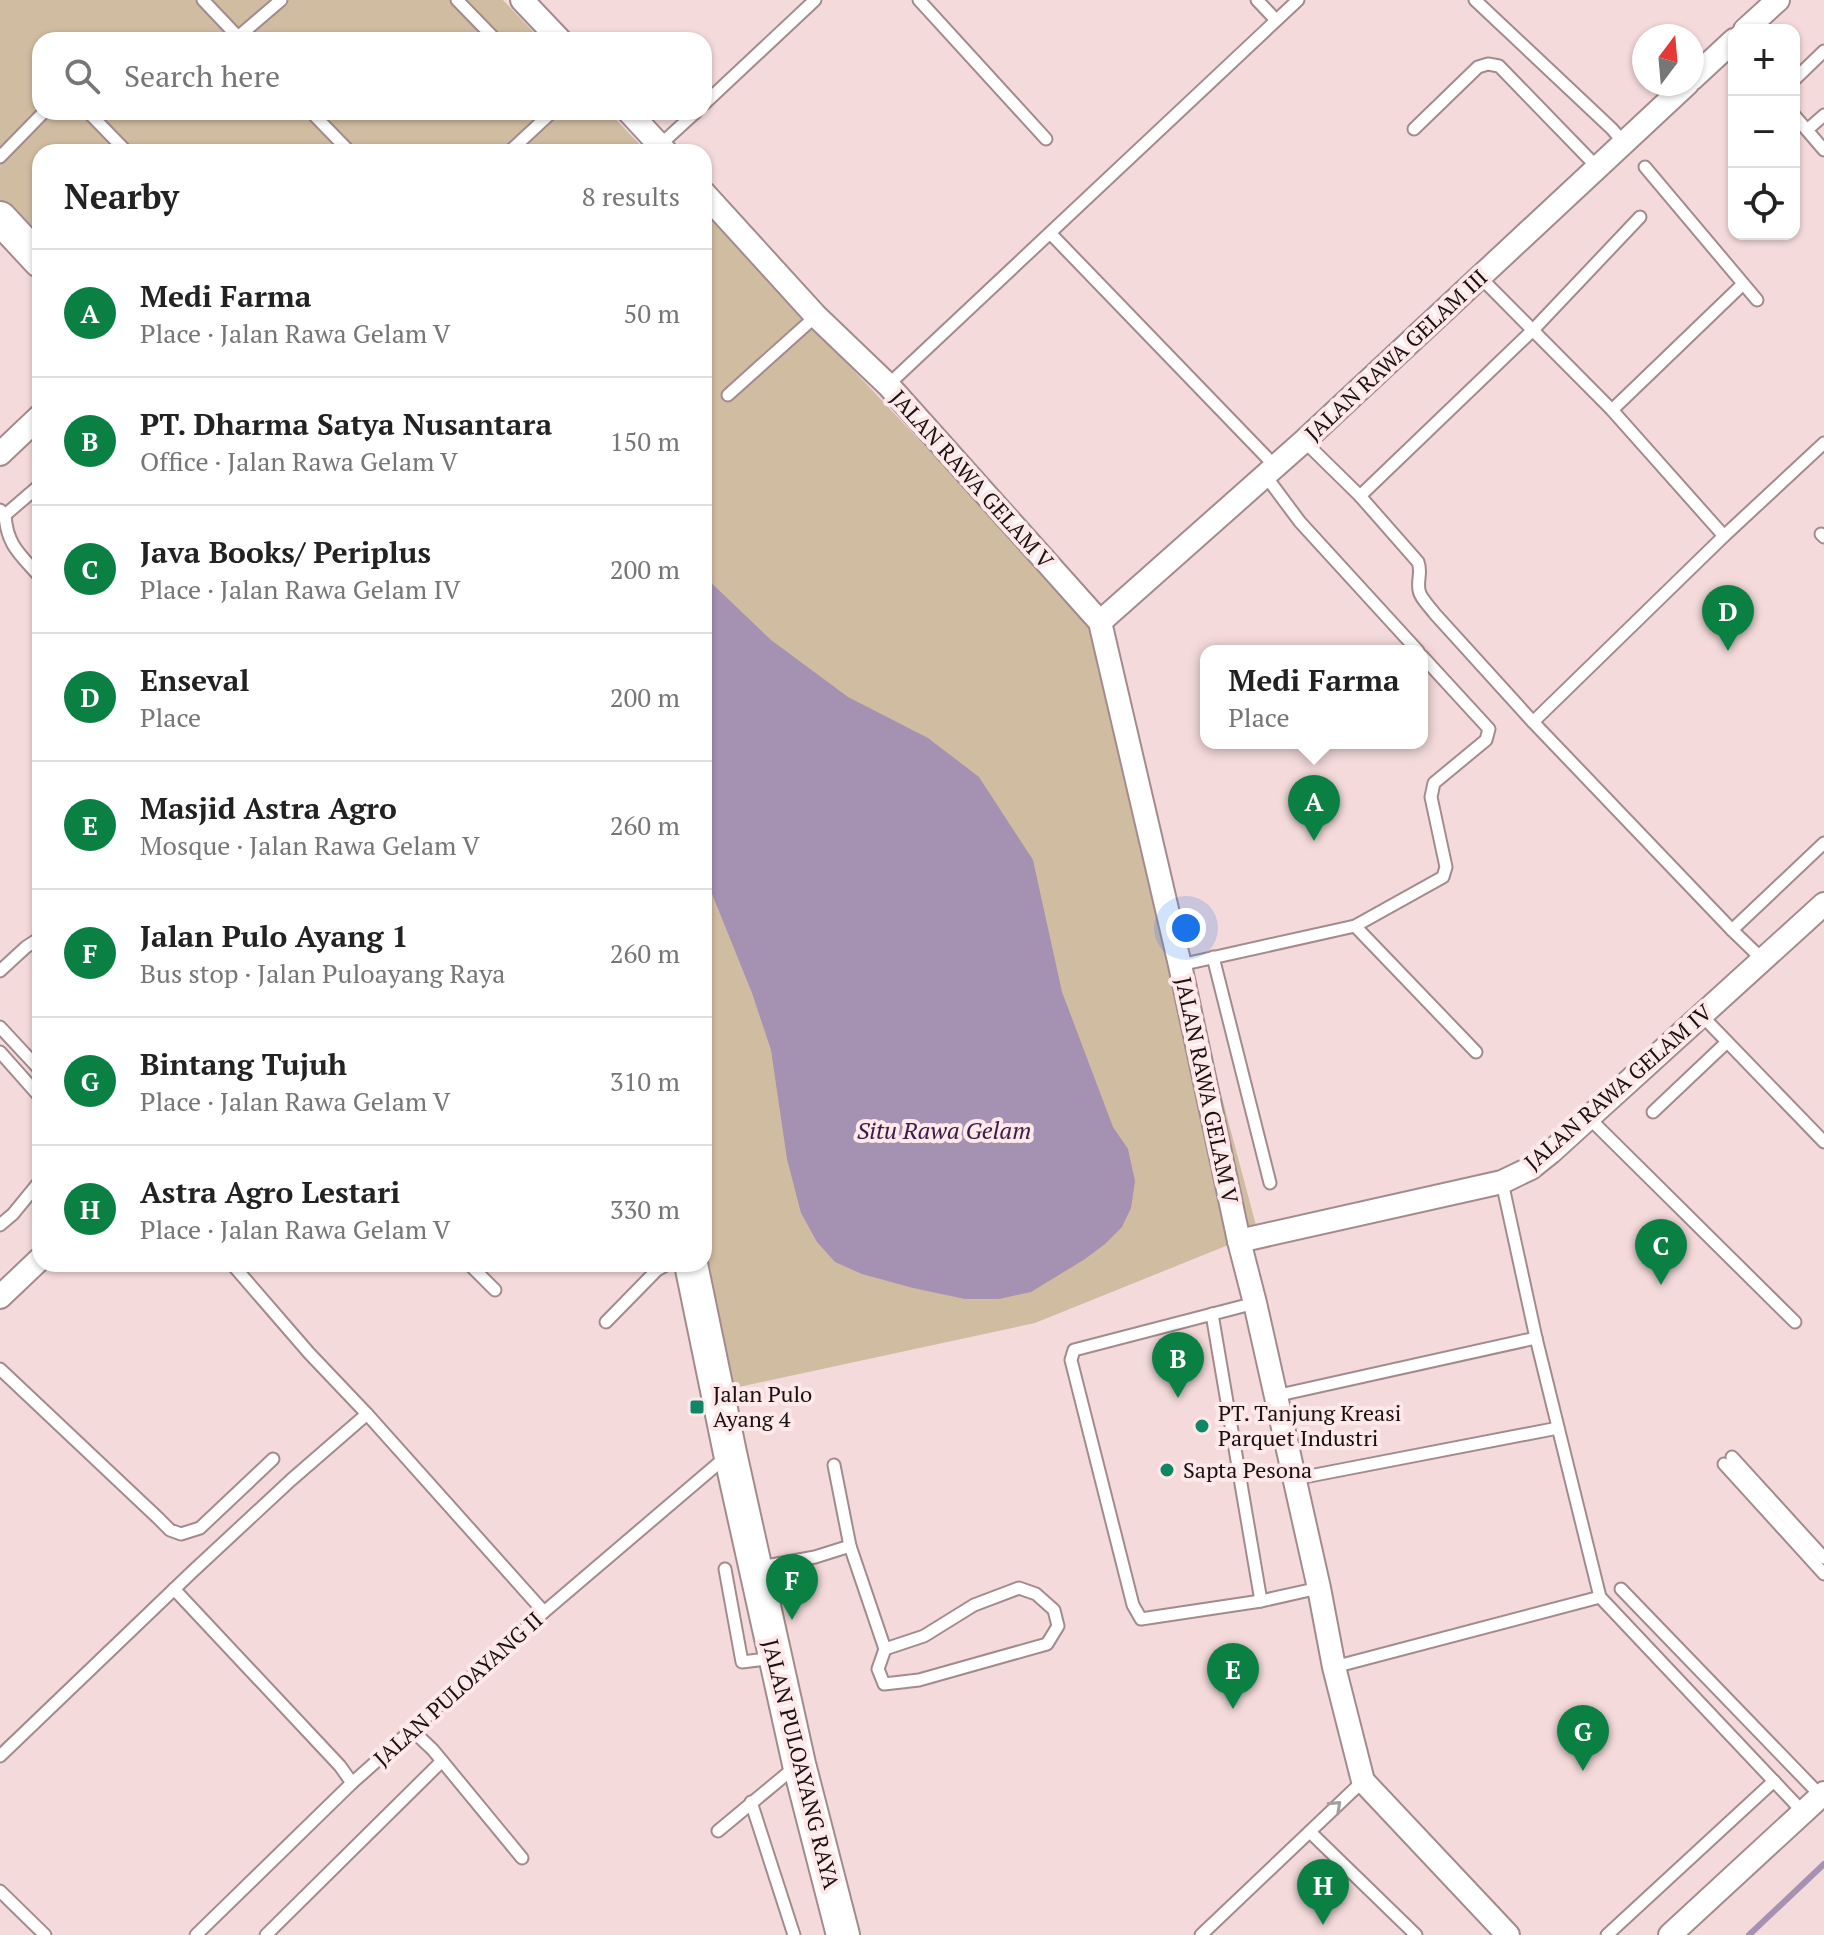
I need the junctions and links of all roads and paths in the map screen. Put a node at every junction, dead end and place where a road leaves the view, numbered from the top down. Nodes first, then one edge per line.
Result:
1 (203, 0) edge
2 (281, 0) edge
3 (457, 0) edge
4 (522, 0) edge
5 (815, 0) edge
6 (919, 0) edge
7 (1257, 0) edge
8 (1298, 0) edge
9 (1475, 0) edge
10 (1778, 0) edge
11 (1276, 20) junction
12 (1752, 24) edge
13 (233, 32) edge
14 (247, 32) edge
15 (488, 32) edge
16 (552, 32) edge
17 (1728, 49) edge
18 (1824, 51) edge
19 (1704, 69) edge
20 (1800, 74) edge
21 (1674, 96) edge
22 (712, 97) edge
23 (1824, 115) edge
24 (36, 120) edge
25 (96, 120) edge
26 (319, 120) edge
27 (543, 120) edge
28 (636, 120) edge
29 (689, 120) edge
30 (1800, 122) edge
31 (1414, 129) dead end
32 (1807, 130) junction
33 (1046, 139) dead end
34 (1625, 143) junction
35 (119, 144) edge
36 (342, 144) edge
37 (518, 144) edge
38 (658, 144) edge
39 (667, 144) edge
40 (1824, 150) edge
41 (0, 157) edge
42 (1597, 167) junction
43 (1645, 167) dead end
44 (712, 202) edge
45 (1640, 217) dead end
46 (0, 218) edge
47 (1051, 234) junction
48 (32, 252) edge
49 (1480, 277) junction
50 (1743, 284) junction
51 (1757, 300) dead end
52 (816, 316) junction
53 (1533, 330) junction
54 (888, 385) junction
55 (728, 395) dead end
56 (1612, 410) junction
57 (32, 424) edge
58 (1304, 441) junction
59 (1824, 443) edge
60 (0, 454) edge
61 (1270, 470) junction
62 (32, 491) edge
63 (1360, 496) junction
64 (2, 513) edge
65 (1724, 536) junction
66 (32, 568) edge
67 (1100, 622) junction
68 (1413, 645) edge
69 (1428, 663) edge
70 (1533, 722) junction
71 (1824, 843) edge
72 (1821, 912) edge
73 (1355, 926) junction
74 (1732, 930) junction
75 (32, 943) edge
76 (1213, 957) junction
77 (1762, 959) junction
78 (1180, 965) junction
79 (0, 971) edge
80 (1703, 1013) junction
81 (0, 1027) edge
82 (1727, 1042) junction
83 (0, 1052) edge
84 (1476, 1052) dead end
85 (32, 1061) edge
86 (32, 1088) edge
87 (1653, 1112) dead end
88 (1588, 1117) junction
89 (1824, 1142) edge
90 (1502, 1182) junction
91 (1270, 1183) dead end
92 (32, 1191) edge
93 (0, 1225) edge
94 (1239, 1241) junction
95 (32, 1267) edge
96 (239, 1272) edge
97 (477, 1272) edge
98 (655, 1272) edge
99 (693, 1272) edge
100 (495, 1290) dead end
101 (0, 1297) edge
102 (1255, 1303) junction
103 (1212, 1314) junction
104 (606, 1322) dead end
105 (1795, 1322) dead end
106 (1536, 1338) junction
107 (0, 1369) edge
108 (1275, 1396) junction
109 (367, 1414) junction
110 (1558, 1428) junction
111 (730, 1453) junction
112 (273, 1459) dead end
113 (834, 1465) dead end
114 (1294, 1479) junction
115 (850, 1546) junction
116 (1824, 1558) edge
117 (740, 1569) junction
118 (1824, 1574) edge
119 (1319, 1588) junction
120 (174, 1589) junction
121 (1621, 1589) dead end
122 (1600, 1597) junction
123 (1261, 1601) junction
124 (544, 1612) junction
125 (885, 1649) junction
126 (1334, 1667) junction
127 (412, 1730) junction
128 (0, 1756) edge
129 (442, 1761) junction
130 (799, 1764) junction
131 (1363, 1781) junction
132 (1774, 1781) junction
133 (352, 1783) junction
134 (1822, 1794) edge
135 (751, 1802) junction
136 (1803, 1812) junction
137 (718, 1831) dead end
138 (1310, 1832) junction
139 (522, 1858) dead end
140 (0, 1891) edge
141 (45, 1935) edge
142 (196, 1935) edge
143 (266, 1935) edge
144 (794, 1935) edge
145 (843, 1935) edge
146 (1201, 1935) edge
147 (1416, 1935) edge
148 (1508, 1935) edge
149 (1607, 1935) edge
150 (1670, 1935) edge

1 - 13 lane
2 - 14 lane
3 - 15 lane
4 - 16 street
5 - 22 lane
6 - 33 lane
7 - 11 lane
8 - 11 lane
9 - 34 lane
10 - 12 street
11 - 47 lane
17 - 19 street
18 - 20 lane
21 - 34 street, JALAN RAWA GELAM III
23 - 32 lane
24 - 41 lane
25 - 35 lane
26 - 36 lane
27 - 37 lane
28 - 38 street
29 - 39 lane
30 - 32 lane
31 - 42 lane
32 - 40 lane
34 - 42 street, JALAN RAWA GELAM III
42 - 49 street, JALAN RAWA GELAM III
43 - 50 lane
44 - 52 street, JALAN RAWA GELAM V
45 - 53 lane
46 - 48 street
47 - 54 lane
47 - 61 lane
49 - 53 lane
49 - 58 street, JALAN RAWA GELAM III
50 - 51 lane
50 - 56 lane
52 - 54 street, JALAN RAWA GELAM V
52 - 55 lane
53 - 56 lane
53 - 63 lane
54 - 67 street, JALAN RAWA GELAM V
56 - 65 lane
57 - 60 street
58 - 61 street, JALAN RAWA GELAM III
58 - 63 lane
59 - 65 lane
61 - 67 street, JALAN RAWA GELAM III
61 - 68 lane
62 - 64 lane
63 - 70 lane
64 - 66 lane
65 - 70 lane
67 - 78 street, JALAN RAWA GELAM V
69 - 73 lane
70 - 74 lane
71 - 74 lane
72 - 77 street, JALAN RAWA GELAM IV
73 - 76 lane
73 - 84 lane
74 - 77 lane
75 - 79 lane
76 - 78 lane
76 - 91 lane
77 - 80 street, JALAN RAWA GELAM IV
78 - 94 street, JALAN RAWA GELAM V
80 - 82 lane
80 - 88 street, JALAN RAWA GELAM IV
81 - 85 lane
82 - 87 lane
82 - 89 lane
83 - 86 lane
88 - 90 street, JALAN RAWA GELAM IV
88 - 105 lane
90 - 94 street, JALAN RAWA GELAM IV
90 - 106 lane
92 - 93 lane
94 - 102 street, JALAN RAWA GELAM V
95 - 101 street
96 - 109 lane
97 - 100 lane
98 - 104 lane
99 - 111 street, JALAN PULOAYANG RAYA
102 - 103 lane
102 - 108 street, JALAN RAWA GELAM V
103 - 123 lane
103 - 123 lane
106 - 108 lane
106 - 110 lane
107 - 112 lane
108 - 114 street, JALAN RAWA GELAM V
109 - 120 lane
109 - 124 lane
110 - 114 lane
110 - 122 lane
111 - 117 street, JALAN PULOAYANG RAYA
111 - 124 lane, JALAN PULOAYANG II
113 - 115 lane
114 - 119 street, JALAN RAWA GELAM V
115 - 117 lane
115 - 125 lane
116 - 118 lane
117 - 130 street, JALAN PULOAYANG RAYA
119 - 123 lane
119 - 126 street, JALAN RAWA GELAM V
120 - 128 lane
120 - 133 lane
121 - 134 lane
122 - 126 lane
122 - 132 lane
124 - 127 lane, JALAN PULOAYANG II
125 - 125 lane
126 - 131 street, JALAN RAWA GELAM V
127 - 129 lane
127 - 133 lane, JALAN PULOAYANG II
129 - 139 lane
129 - 143 lane
130 - 135 lane
130 - 145 street, JALAN PULOAYANG RAYA
138 -> 131 lane
131 - 148 street, JALAN RAWA GELAM V
132 - 136 lane
132 - 149 lane
133 - 142 lane, JALAN PULOAYANG II
134 - 136 street
135 - 137 lane
135 - 144 lane
136 - 150 street
138 - 146 lane
138 - 147 lane
140 - 141 lane

